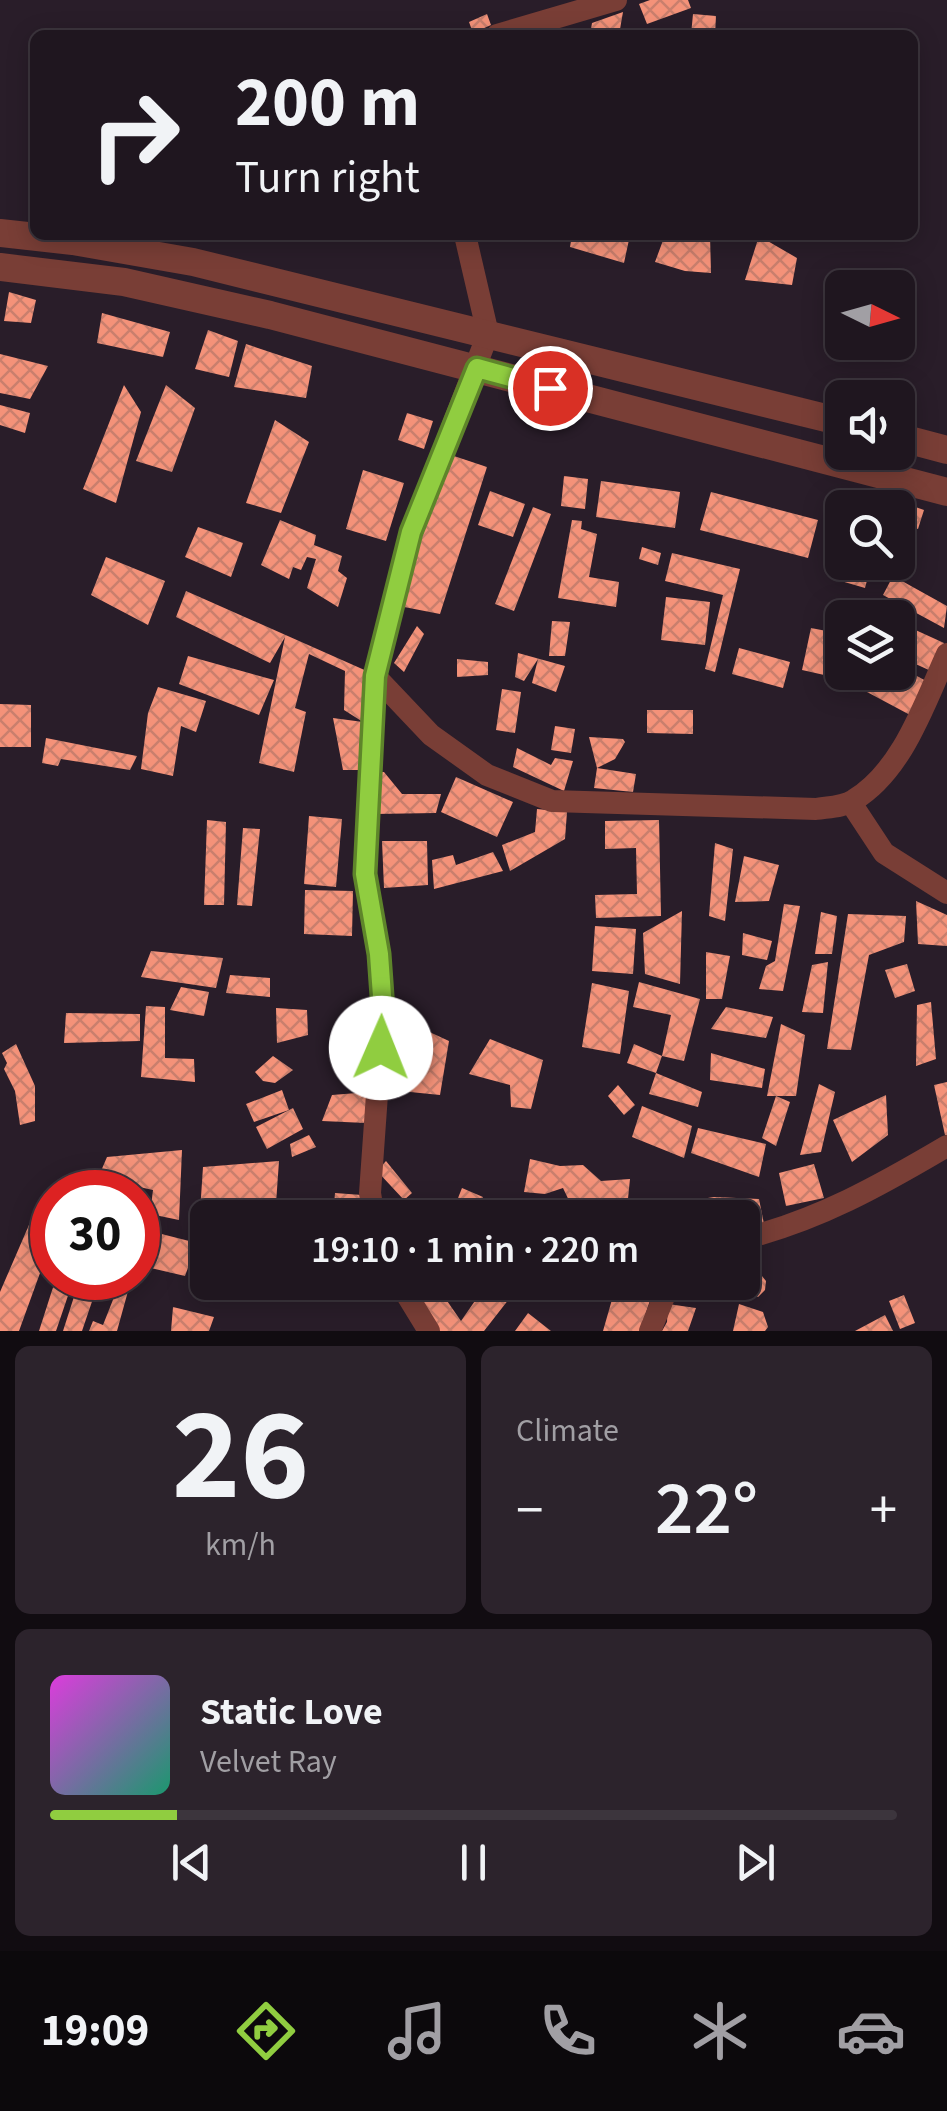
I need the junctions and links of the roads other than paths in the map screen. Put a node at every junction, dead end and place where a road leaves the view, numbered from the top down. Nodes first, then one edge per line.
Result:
1 (616, 0) edge
2 (514, 30) edge
3 (0, 233) edge
4 (30, 236) edge
5 (73, 240) edge
6 (466, 240) edge
7 (0, 268) edge
8 (488, 334) junction
9 (477, 368) junction
10 (825, 418) edge
11 (915, 442) edge
12 (947, 450) edge
13 (947, 492) edge
14 (947, 654) edge
15 (375, 676) junction
16 (851, 803) junction
17 (947, 893) edge
18 (947, 1146) edge
19 (371, 1200) edge
20 (760, 1234) edge
21 (410, 1300) edge
22 (663, 1300) edge
23 (429, 1331) edge
24 (650, 1331) edge

1 - 2 street
3 - 4 street
5 - 8 street
6 - 8 street
7 - 9 street
8 - 9 street
8 - 10 street
9 - 13 street
9 - 15 street
11 - 12 street
14 - 16 street
15 - 16 street
15 - 19 street
16 - 17 street
18 - 20 street
21 - 23 street
22 - 24 street

